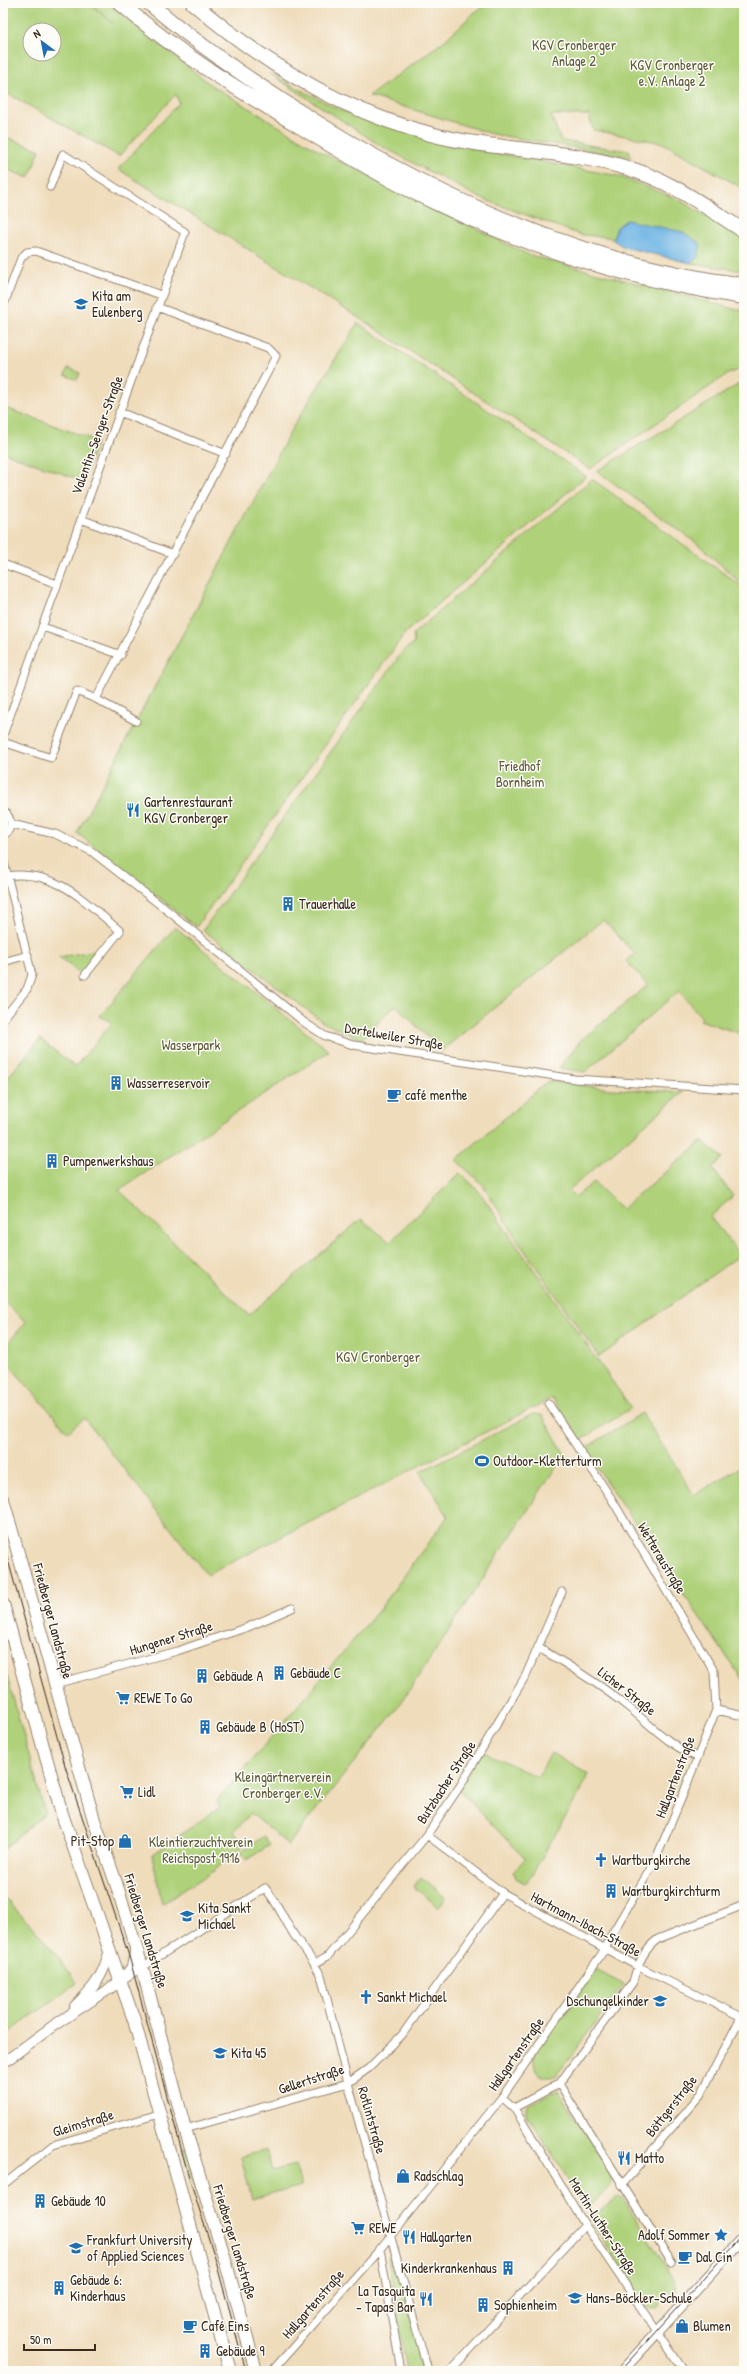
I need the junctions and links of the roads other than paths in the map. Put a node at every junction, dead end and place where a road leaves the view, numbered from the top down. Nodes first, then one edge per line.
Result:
1 (120, 3) edge
2 (149, 3) edge
3 (193, 3) edge
4 (50, 188) dead end
5 (744, 231) edge
6 (744, 285) edge
7 (161, 295) junction
8 (744, 297) edge
9 (3, 307) edge
10 (157, 307) junction
11 (119, 412) junction
12 (226, 454) junction
13 (81, 519) junction
14 (173, 554) junction
15 (3, 564) edge
16 (57, 584) junction
17 (43, 626) junction
18 (121, 655) junction
19 (96, 699) junction
20 (136, 721) dead end
21 (3, 736) edge
22 (3, 742) edge
23 (3, 811) edge
24 (11, 824) junction
25 (3, 836) edge
26 (3, 858) edge
27 (8, 876) junction
28 (6, 886) edge
29 (28, 955) junction
30 (3, 962) edge
31 (85, 975) dead end
32 (3, 1019) edge
33 (744, 1090) edge
34 (548, 1403) dead end
35 (3, 1500) edge
36 (562, 1592) dead end
37 (3, 1604) edge
38 (292, 1608) dead end
39 (539, 1648) junction
40 (55, 1684) junction
41 (716, 1710) junction
42 (744, 1716) edge
43 (697, 1758) junction
44 (427, 1835) junction
45 (503, 1893) junction
46 (744, 1905) edge
47 (136, 1947) junction
48 (606, 1949) junction
49 (110, 1950) junction
50 (316, 1963) junction
51 (637, 1966) junction
52 (142, 1967) junction
53 (116, 1985) junction
54 (743, 2017) edge
55 (53, 2026) junction
56 (3, 2063) edge
57 (348, 2082) junction
58 (560, 2084) junction
59 (502, 2096) junction
60 (514, 2108) junction
61 (159, 2114) junction
62 (185, 2129) junction
63 (622, 2185) junction
64 (3, 2186) edge
65 (585, 2225) junction
66 (392, 2232) junction
67 (744, 2237) edge
68 (380, 2249) junction
69 (672, 2262) dead end
70 (658, 2331) junction
71 (230, 2371) edge
72 (256, 2371) edge
73 (272, 2371) edge
74 (401, 2371) edge
75 (428, 2371) edge
76 (450, 2371) edge
77 (622, 2371) edge
78 (684, 2371) edge

1 - 8 highway
2 - 6 highway
3 - 5 highway
4 - 7 street, Valentin-Senger-Straße
7 - 9 street
7 - 10 street, Valentin-Senger-Straße
10 - 11 street, Valentin-Senger-Straße
10 - 12 street
11 - 12 street
11 - 13 street, Valentin-Senger-Straße
12 - 14 street
13 - 14 street
13 - 16 street, Valentin-Senger-Straße
14 - 18 street
15 - 16 street
16 - 17 street, Valentin-Senger-Straße
17 - 18 street
17 - 21 street, Valentin-Senger-Straße
18 - 19 street
19 - 20 street
19 - 22 street
23 - 24 street
24 - 25 street
24 - 33 street, Dortelweiler Straße
26 - 27 street
27 - 28 street
27 - 31 street
28 - 29 street
29 - 30 street
29 - 32 street
34 - 41 street, Wetteraustraße
35 - 40 main road, Friedberger Landstraße
36 - 39 street, Butzbacher Straße
37 - 49 main road
38 - 40 street, Hungener Straße
39 - 43 street, Licher Straße
39 - 44 street, Butzbacher Straße
40 - 47 main road, Friedberger Landstraße
41 - 42 street
41 - 43 street, Hallgartenstraße
43 - 48 street, Hallgartenstraße
44 - 45 street, Hartmann-Ibach-Straße
44 - 50 street, Butzbacher Straße
45 - 48 street, Hartmann-Ibach-Straße
45 - 57 street, Gellertstraße
46 - 51 street
47 - 52 main road, Friedberger Landstraße
47 - 53 main road
48 - 51 street, Hartmann-Ibach-Straße
48 - 59 street, Hallgartenstraße
49 - 53 main road
49 - 55 main road
50 - 52 street, Rotlintstraße
50 - 57 street, Rotlintstraße
51 - 54 street, Hartmann-Ibach-Straße
51 - 58 street
52 - 53 street
52 - 62 main road, Friedberger Landstraße
53 - 55 main road
53 - 61 main road
54 - 63 street, Böttgerstraße
55 - 56 main road
57 - 62 street, Gellertstraße
57 - 66 street, Rotlintstraße
58 - 60 street
58 - 63 street
59 - 60 street, Martin-Luther-Straße
59 - 66 street, Hallgartenstraße
60 - 65 street, Martin-Luther-Straße
61 - 64 street, Gleimstraße
61 - 71 main road
62 - 72 main road, Friedberger Landstraße
63 - 69 street
65 - 70 street, Martin-Luther-Straße
65 - 76 street
66 - 68 street, Hallgartenstraße
66 - 75 street, Rotlintstraße
67 - 70 main road
68 - 73 street, Hallgartenstraße
68 - 74 street
70 - 77 main road
70 - 78 street, Martin-Luther-Straße

